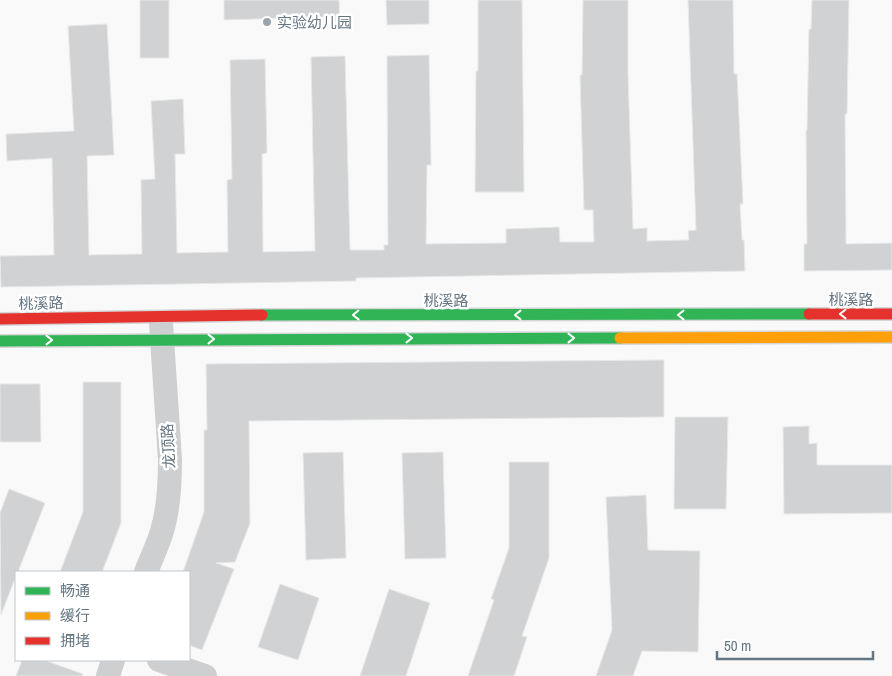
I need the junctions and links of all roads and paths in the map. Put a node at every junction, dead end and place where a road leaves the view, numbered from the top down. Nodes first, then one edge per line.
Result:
1 (892, 314) edge
2 (0, 319) edge
3 (161, 328) junction
4 (892, 337) edge
5 (0, 341) edge
6 (146, 571) edge
7 (113, 661) edge
8 (162, 661) edge
9 (108, 676) edge
10 (206, 676) edge

1 -> 3 street, 桃溪路
2 - 3 street, 桃溪路
3 -> 4 street, 桃溪路
5 -> 3 street, 桃溪路
3 - 6 street, 龙顶路
7 - 9 street
8 - 10 street

